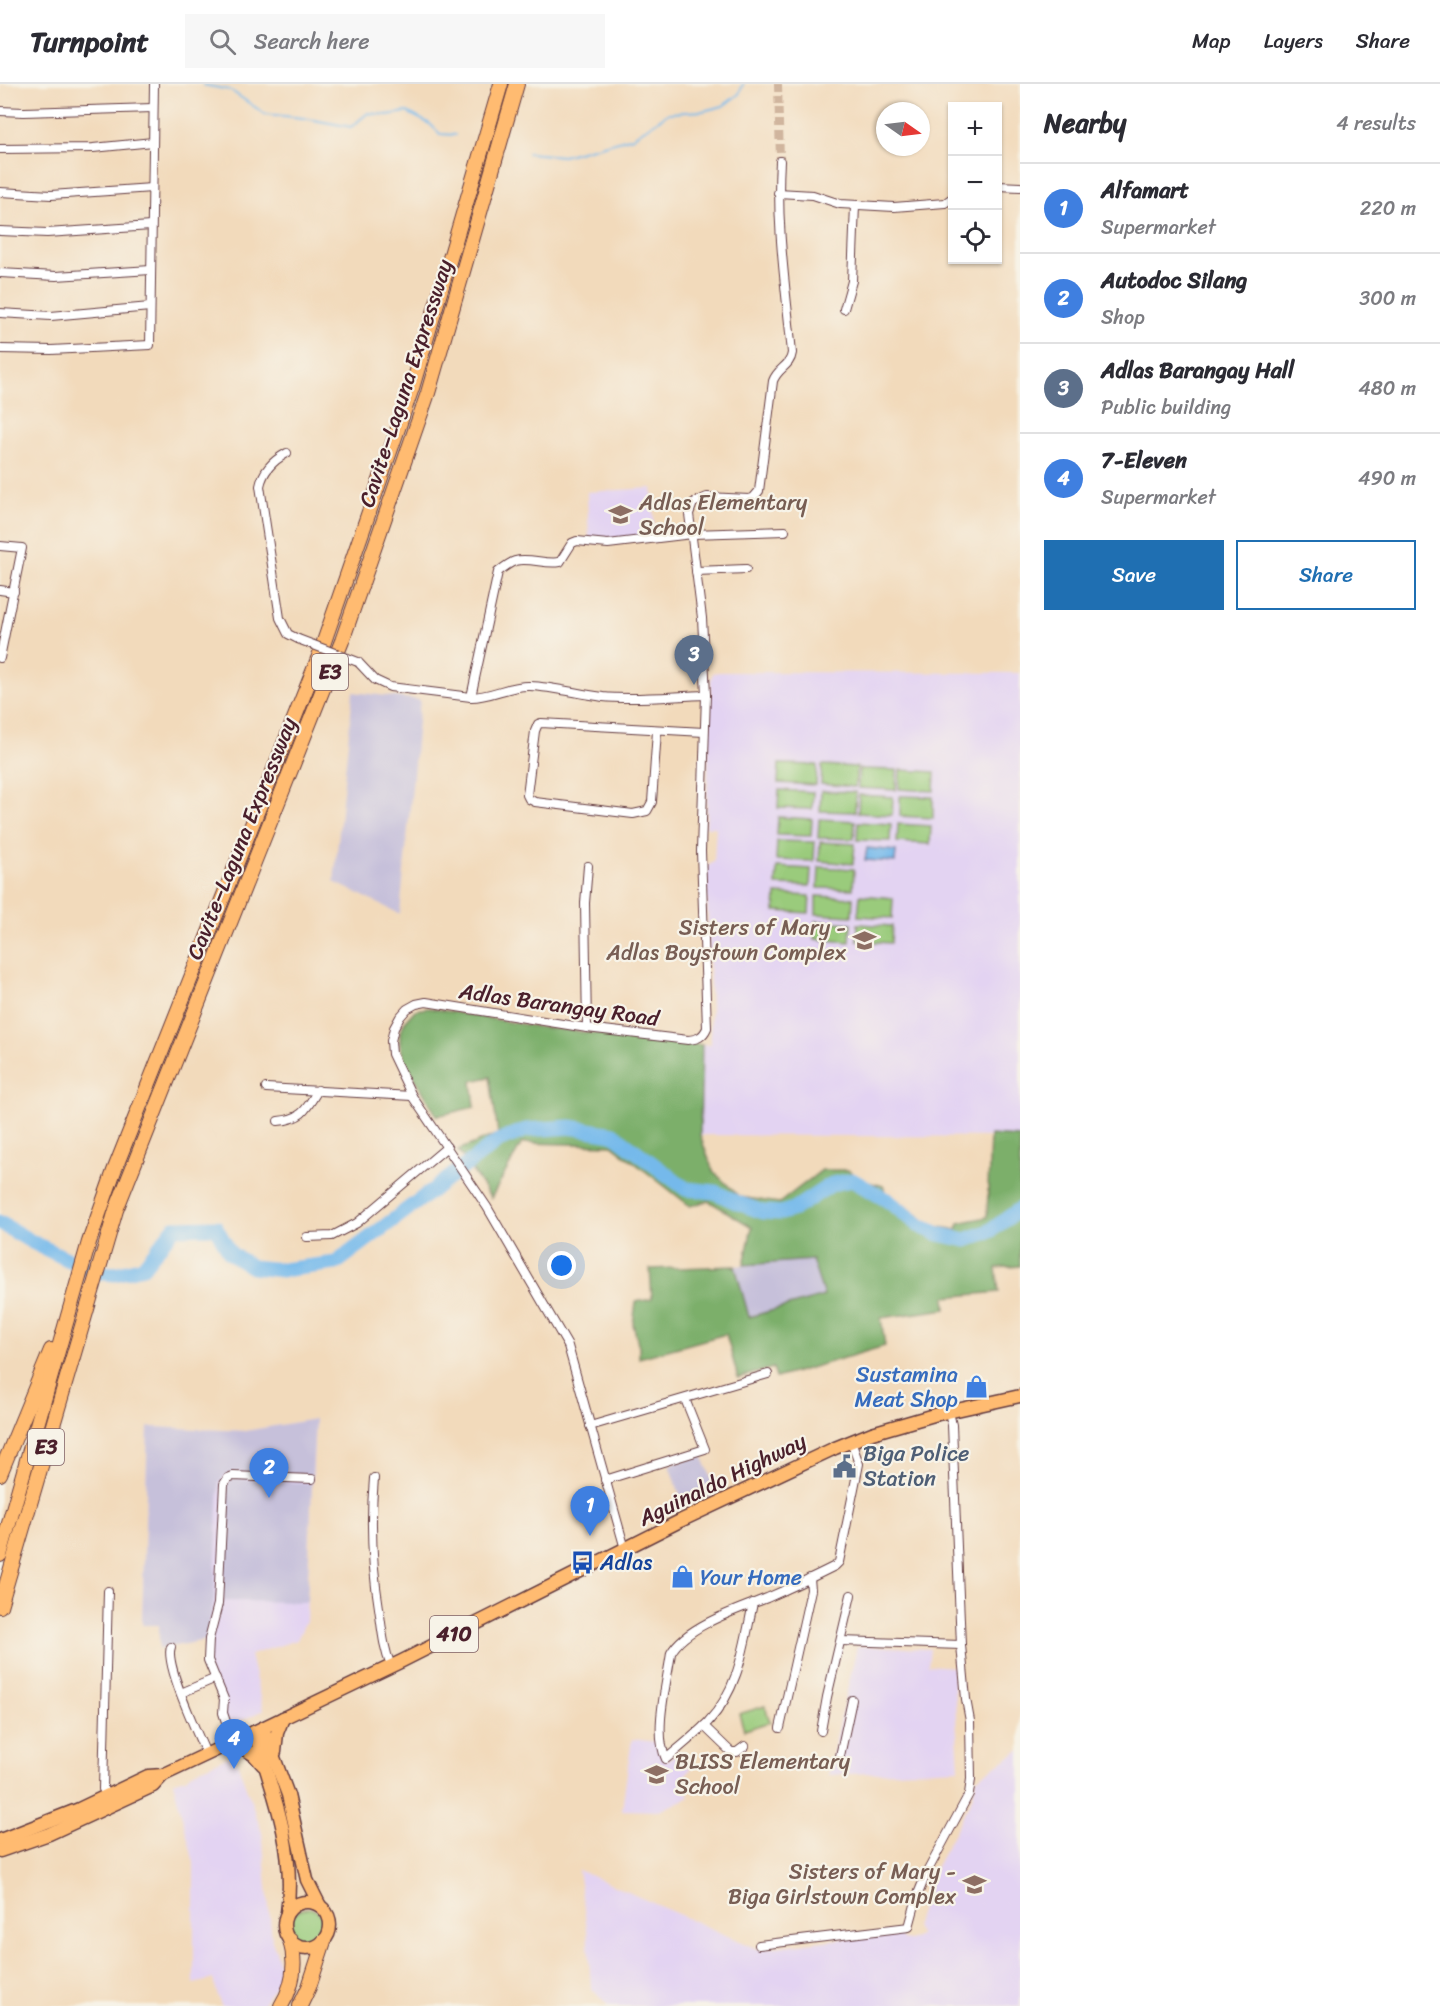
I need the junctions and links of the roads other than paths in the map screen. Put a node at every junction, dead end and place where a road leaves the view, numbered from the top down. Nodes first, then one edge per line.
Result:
1 (154, 84) edge
2 (501, 84) edge
3 (517, 84) edge
4 (153, 108) junction
5 (0, 111) edge
6 (153, 142) junction
7 (0, 149) edge
8 (780, 161) tunnel mouth
9 (1002, 186) edge
10 (1020, 187) edge
11 (152, 188) junction
12 (0, 192) edge
13 (778, 193) junction
14 (948, 201) edge
15 (855, 204) junction
16 (151, 226) junction
17 (0, 231) edge
18 (151, 270) junction
19 (0, 273) edge
20 (150, 307) junction
21 (844, 309) dead end
22 (0, 313) edge
23 (0, 349) edge
24 (287, 453) dead end
25 (785, 531) dead end
26 (692, 534) junction
27 (0, 546) edge
28 (746, 569) dead end
29 (696, 571) junction
30 (0, 590) edge
31 (14, 592) junction
32 (3, 629) edge
33 (0, 658) edge
34 (706, 694) junction
35 (471, 697) junction
36 (657, 730) junction
37 (704, 732) junction
38 (588, 866) dead end
39 (587, 1028) junction
40 (266, 1088) dead end
41 (318, 1090) junction
42 (412, 1096) junction
43 (278, 1121) dead end
44 (447, 1147) junction
45 (306, 1237) dead end
46 (78, 1284) junction
47 (768, 1374) dead end
48 (1020, 1396) edge
49 (685, 1399) junction
50 (949, 1412) junction
51 (590, 1426) junction
52 (851, 1441) junction
53 (0, 1474) edge
54 (374, 1478) dead end
55 (312, 1479) dead end
56 (605, 1480) junction
57 (625, 1549) junction
58 (0, 1555) edge
59 (810, 1578) junction
60 (108, 1591) dead end
61 (851, 1594) dead end
62 (753, 1603) junction
63 (0, 1606) edge
64 (841, 1641) junction
65 (962, 1645) junction
66 (171, 1647) dead end
67 (391, 1666) junction
68 (216, 1678) junction
69 (181, 1693) junction
70 (852, 1700) dead end
71 (283, 1718) junction
72 (704, 1726) junction
73 (780, 1728) dead end
74 (258, 1730) junction
75 (821, 1731) dead end
76 (233, 1742) junction
77 (745, 1746) dead end
78 (206, 1754) junction
79 (840, 1756) dead end
80 (276, 1760) junction
81 (266, 1768) junction
82 (163, 1775) junction
83 (107, 1795) junction
84 (0, 1840) edge
85 (0, 1851) edge
86 (321, 1906) junction
87 (287, 1913) junction
88 (290, 1940) junction
89 (324, 1941) junction
90 (759, 1945) dead end
91 (280, 2006) edge
92 (300, 2006) edge

1 - 4 street
2 - 46 highway, Cavite–Laguna Expressway / E3
3 - 63 highway, Cavite–Laguna Expressway / E3
4 - 5 street
4 - 6 street
6 - 7 street
6 - 11 street
8 - 13 street
9 - 10 street
11 - 12 street
11 - 16 street
13 - 15 street
13 - 26 street, Adlas Barangay Road
14 - 15 street
15 - 21 street
16 - 17 street
16 - 18 street
18 - 19 street
18 - 20 street
20 - 22 street
20 - 23 street
24 - 35 street, bridge
25 - 26 street
26 - 29 street, Adlas Barangay Road
26 - 35 street
27 - 31 street
28 - 29 street
29 - 34 street, Adlas Barangay Road
30 - 31 street
31 - 32 street
32 - 33 street
34 - 35 street
34 - 37 street, Adlas Barangay Road
36 - 36 street
36 - 37 street
37 - 39 street, Adlas Barangay Road
38 - 39 street
39 - 42 street, Adlas Barangay Road
40 - 41 street
41 - 42 street
41 - 43 street
42 - 44 street, Adlas Barangay Road
44 - 45 street
44 - 51 street, Adlas Barangay Road
46 - 53 highway
46 - 58 highway, Cavite–Laguna Expressway / E3
47 - 49 street
48 - 50 main road, Aguinaldo Highway / 410
49 - 51 street
49 - 56 street
50 - 52 main road, Aguinaldo Highway / 410
50 - 65 street
51 - 56 street, Adlas Barangay Road
52 - 57 main road, Aguinaldo Highway / 410
52 - 59 street
54 - 67 street
55 - 68 street
56 - 57 street, Adlas Barangay Road
57 - 67 main road, Aguinaldo Highway / 410
59 - 62 street
59 - 73 street
60 - 83 street
61 - 64 street
62 - 72 street
62 - 72 street
64 - 65 street
64 - 75 street
65 - 90 street
66 - 69 street
67 - 71 main road, Aguinaldo Highway / 410
68 - 69 street
68 - 76 street
69 - 78 street
70 - 79 street
71 - 74 main road, Aguinaldo Highway / 410
71 - 80 main road
72 - 77 street
74 - 76 main road, Aguinaldo Highway / 410
74 - 80 main road
74 - 81 main road
76 - 78 main road, Aguinaldo Highway / 410
76 - 81 main road
78 - 82 main road, Aguinaldo Highway / 410
80 - 86 main road
81 - 87 main road
82 - 83 main road, Aguinaldo Highway / 410
82 - 85 main road, Aguinaldo Highway / 410
83 - 84 main road, Aguinaldo Highway / 410
86 - 87 main road
86 - 89 main road
87 - 88 main road
88 - 89 main road
88 - 91 highway
89 - 92 highway

